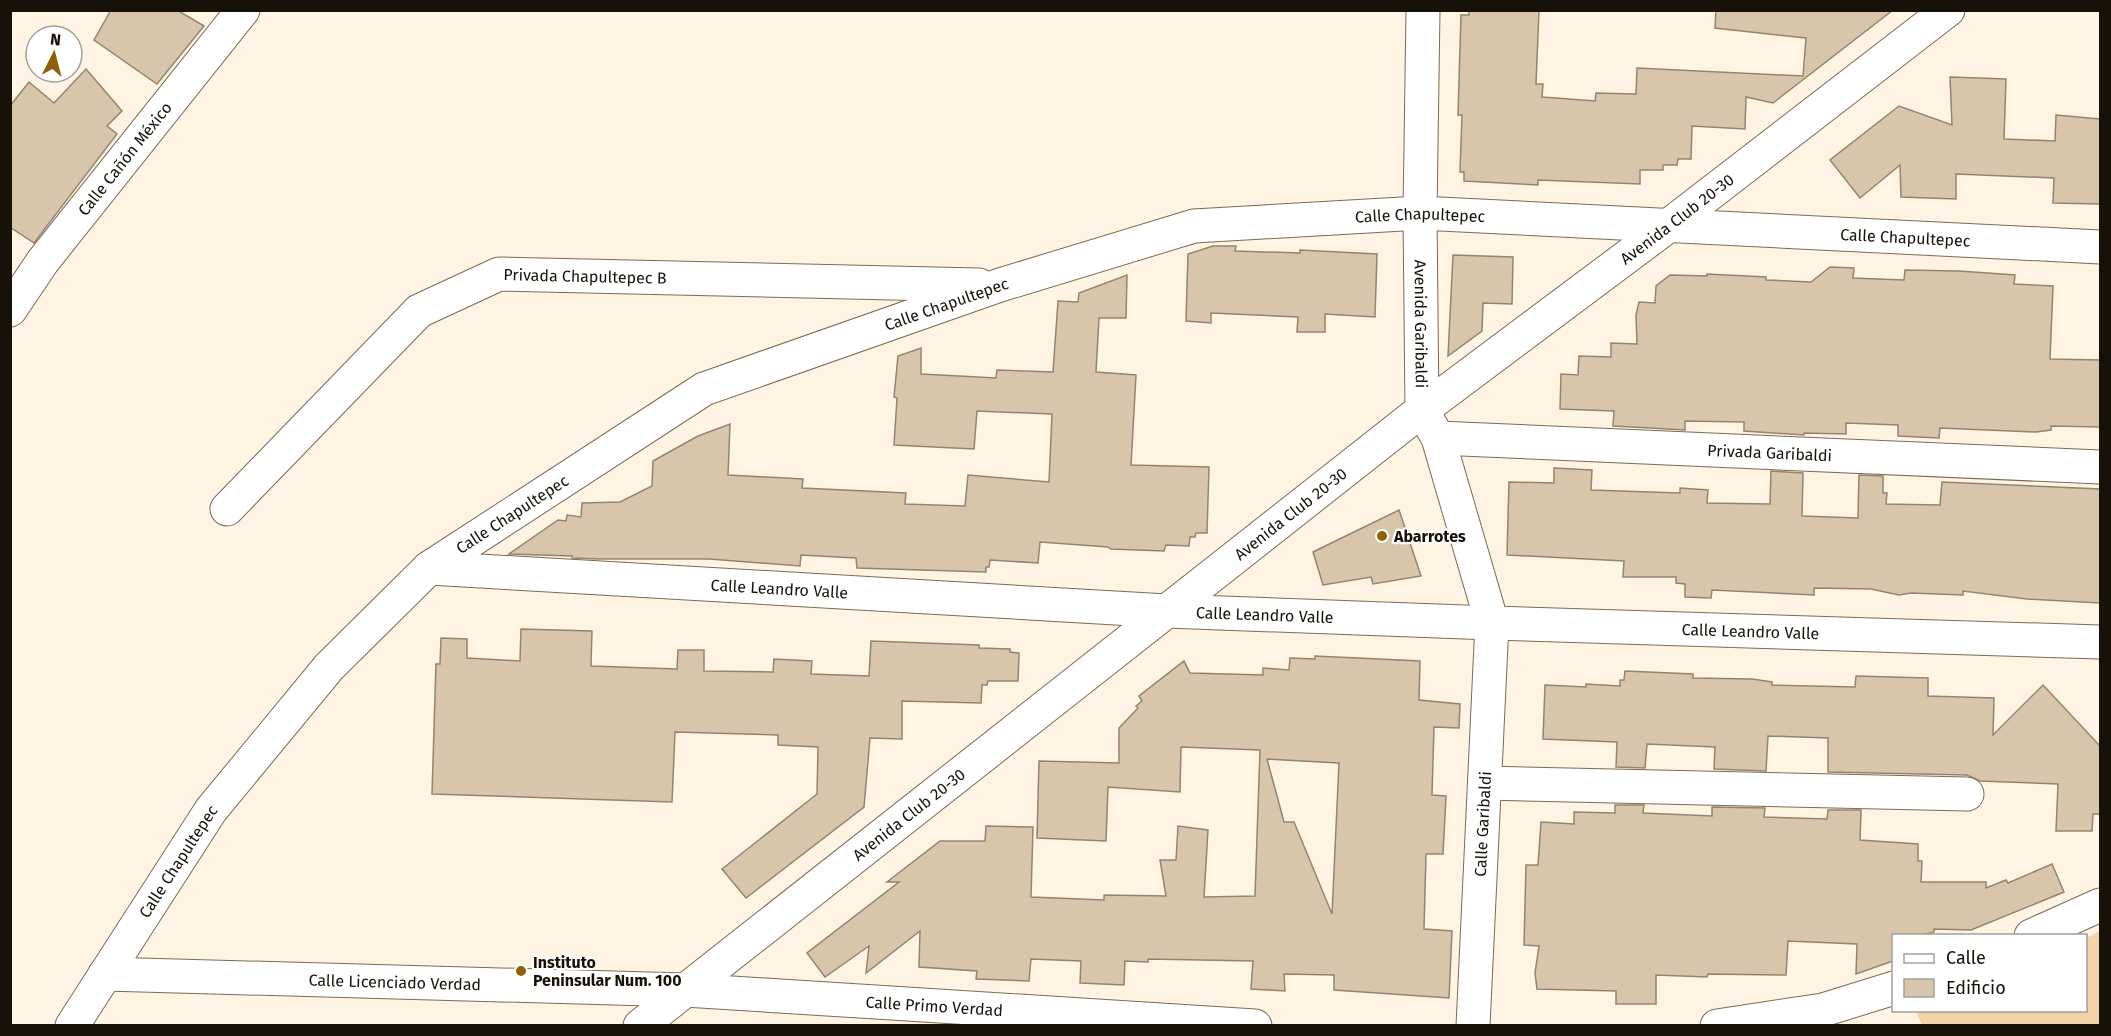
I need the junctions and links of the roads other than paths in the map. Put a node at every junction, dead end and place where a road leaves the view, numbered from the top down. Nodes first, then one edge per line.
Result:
1 (243, 10) edge
2 (1423, 10) edge
3 (1947, 10) edge
4 (1420, 213) junction
5 (1668, 225) junction
6 (2100, 247) edge
7 (1000, 285) junction
8 (10, 310) edge
9 (1422, 410) junction
10 (1438, 438) junction
11 (2100, 467) edge
12 (227, 509) dead end
13 (429, 568) junction
14 (1167, 611) junction
15 (1492, 623) junction
16 (2100, 642) edge
17 (1485, 783) junction
18 (1967, 794) dead end
19 (2100, 905) edge
20 (2035, 934) edge
21 (105, 974) junction
22 (1892, 988) edge
23 (685, 990) junction
24 (72, 1026) edge
25 (640, 1026) edge
26 (1255, 1026) edge
27 (1473, 1026) edge
28 (1717, 1026) edge

1 - 8 street, Calle Cañón México
2 - 4 street, Avenida Garibaldi
3 - 5 street, Avenida Club 20-30
4 - 5 street, Calle Chapultepec
4 - 7 street, Calle Chapultepec
4 - 9 street, Avenida Garibaldi
5 - 6 street, Calle Chapultepec
5 - 9 street, Avenida Club 20-30
7 - 12 street, Privada Chapultepec B
7 - 13 street, Calle Chapultepec
9 - 10 street, Avenida Garibaldi
9 - 14 street, Avenida Club 20-30
10 - 11 street, Privada Garibaldi
10 - 15 street, Avenida Garibaldi
13 - 14 street, Calle Leandro Valle
13 - 21 street, Calle Chapultepec
14 - 15 street, Calle Leandro Valle
14 - 23 street, Avenida Club 20-30
15 - 16 street, Calle Leandro Valle
15 - 17 street, Calle Garibaldi
17 - 18 street
17 - 27 street, Calle Garibaldi
19 - 20 street
21 - 23 street, Calle Licenciado Verdad
21 - 24 street, Calle Chapultepec
22 - 28 street
23 - 25 street, Avenida Club 20-30
23 - 26 street, Calle Primo Verdad

